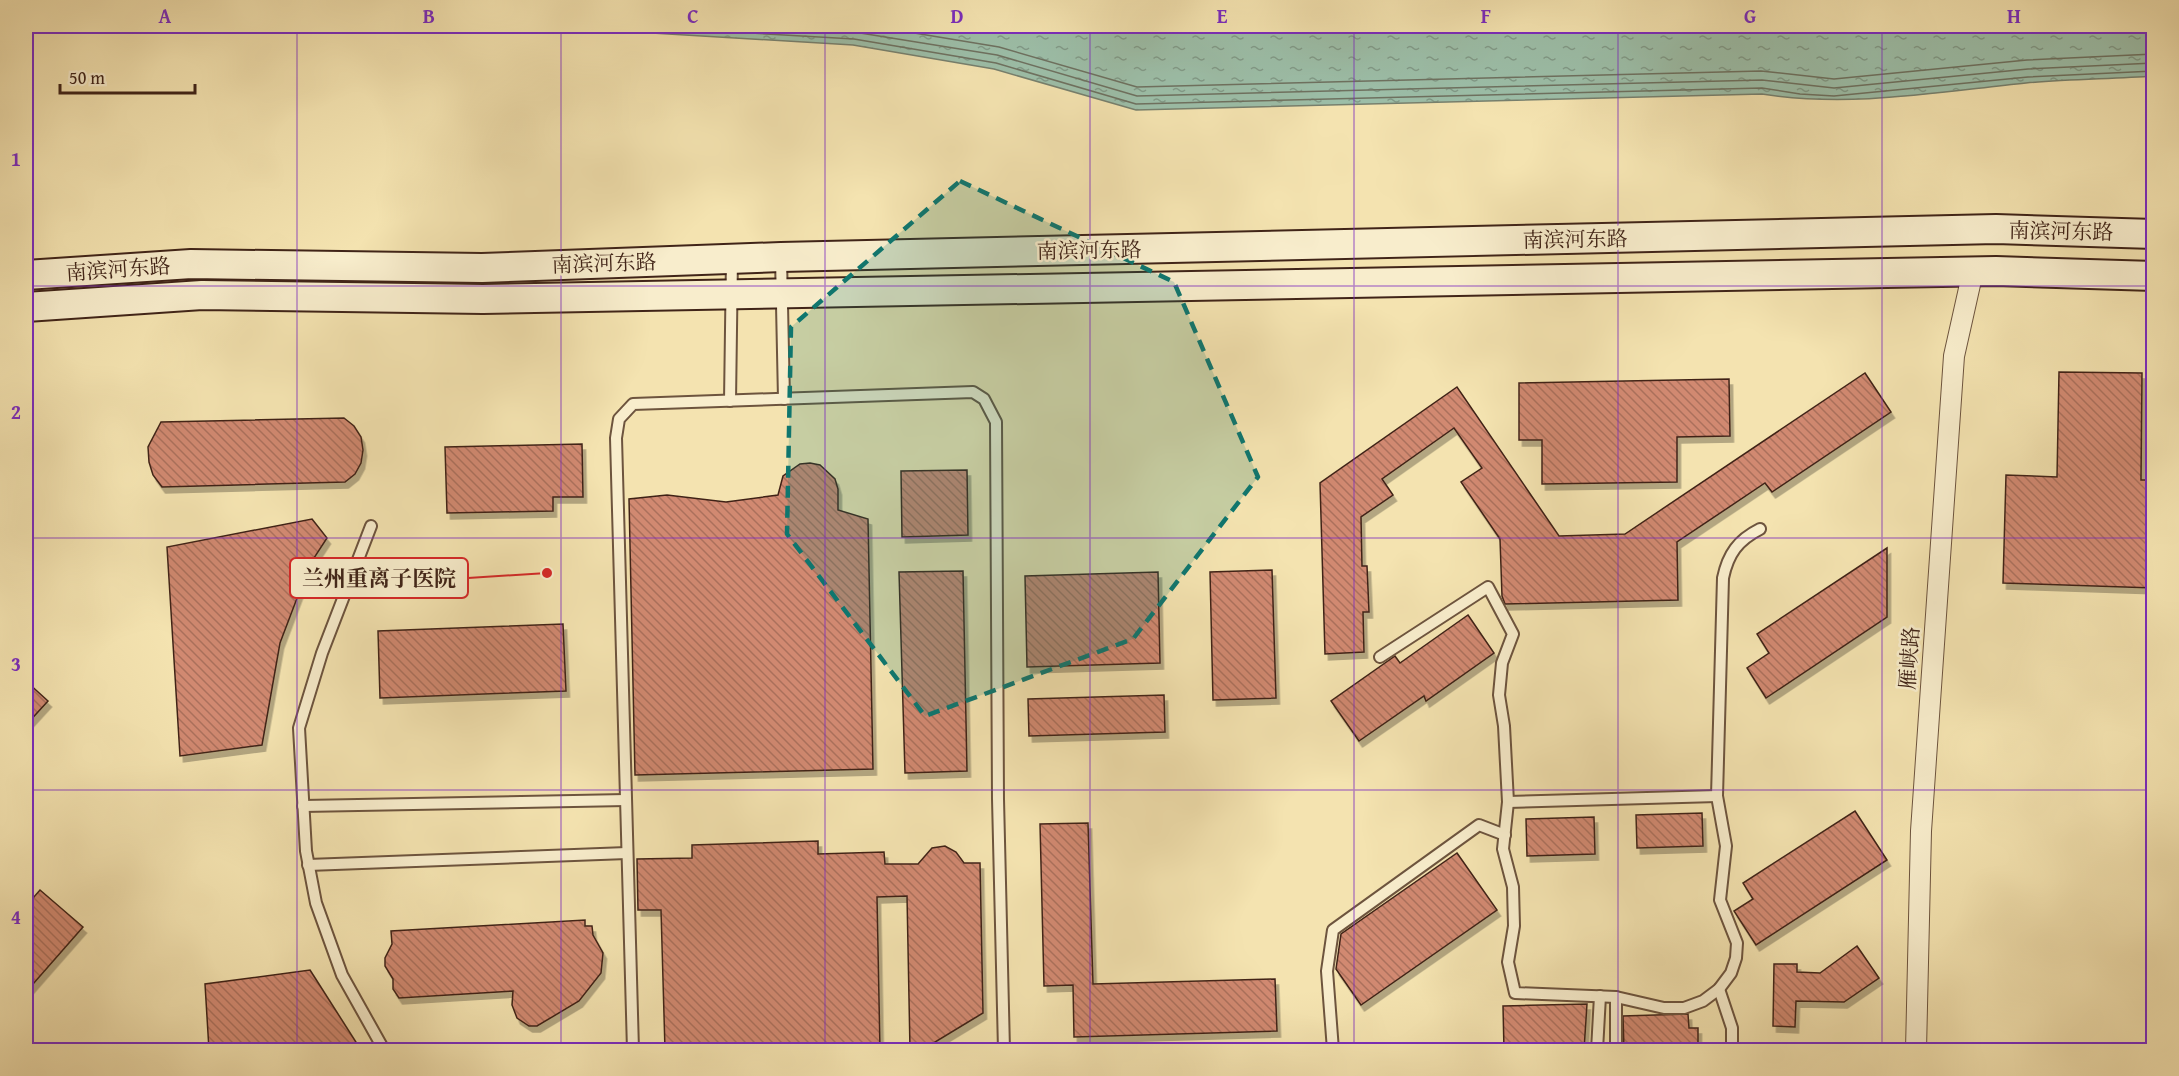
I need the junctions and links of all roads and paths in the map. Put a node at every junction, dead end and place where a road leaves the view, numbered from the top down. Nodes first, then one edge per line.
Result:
1 (1931, 230) junction
2 (2154, 234) edge
3 (781, 256) junction
4 (732, 258) junction
5 (1973, 271) junction
6 (1932, 272) junction
7 (26, 275) edge
8 (2154, 276) edge
9 (731, 294) junction
10 (782, 294) junction
11 (26, 307) edge
12 (784, 399) junction
13 (730, 400) junction
14 (371, 526) dead end
15 (1760, 529) dead end
16 (1380, 657) dead end
17 (1717, 796) junction
18 (626, 800) junction
19 (1508, 802) junction
20 (303, 806) junction
21 (1505, 835) junction
22 (627, 853) junction
23 (308, 865) junction
24 (1719, 989) junction
25 (1600, 996) junction
26 (1616, 997) junction
27 (384, 1050) edge
28 (633, 1050) edge
29 (1004, 1050) edge
30 (1333, 1050) edge
31 (1597, 1050) edge
32 (1616, 1050) edge
33 (1732, 1050) edge
34 (1916, 1050) edge

1 - 2 main road, 南滨河东路
1 - 3 main road, 南滨河东路
1 - 6 main road
3 - 4 main road, 南滨河东路
3 - 10 lane
4 - 7 main road, 南滨河东路
4 - 9 lane
5 - 6 main road, 南滨河东路
5 - 8 main road, 南滨河东路
5 - 34 street, 雁峡路
6 - 10 main road, 南滨河东路
9 - 10 main road, 南滨河东路
9 - 11 main road, 南滨河东路
9 - 13 lane
10 - 12 lane
12 - 13 lane
12 - 29 lane
13 - 18 lane
14 - 20 lane
15 - 17 lane
16 - 19 lane
17 - 19 lane
17 - 24 lane
18 - 20 lane
18 - 22 lane
19 - 21 lane
20 - 23 lane
21 - 25 lane
21 - 30 lane
22 - 23 lane
22 - 28 lane
23 - 27 lane
24 - 26 lane
24 - 33 lane
25 - 26 lane
25 - 31 lane
26 - 32 lane

